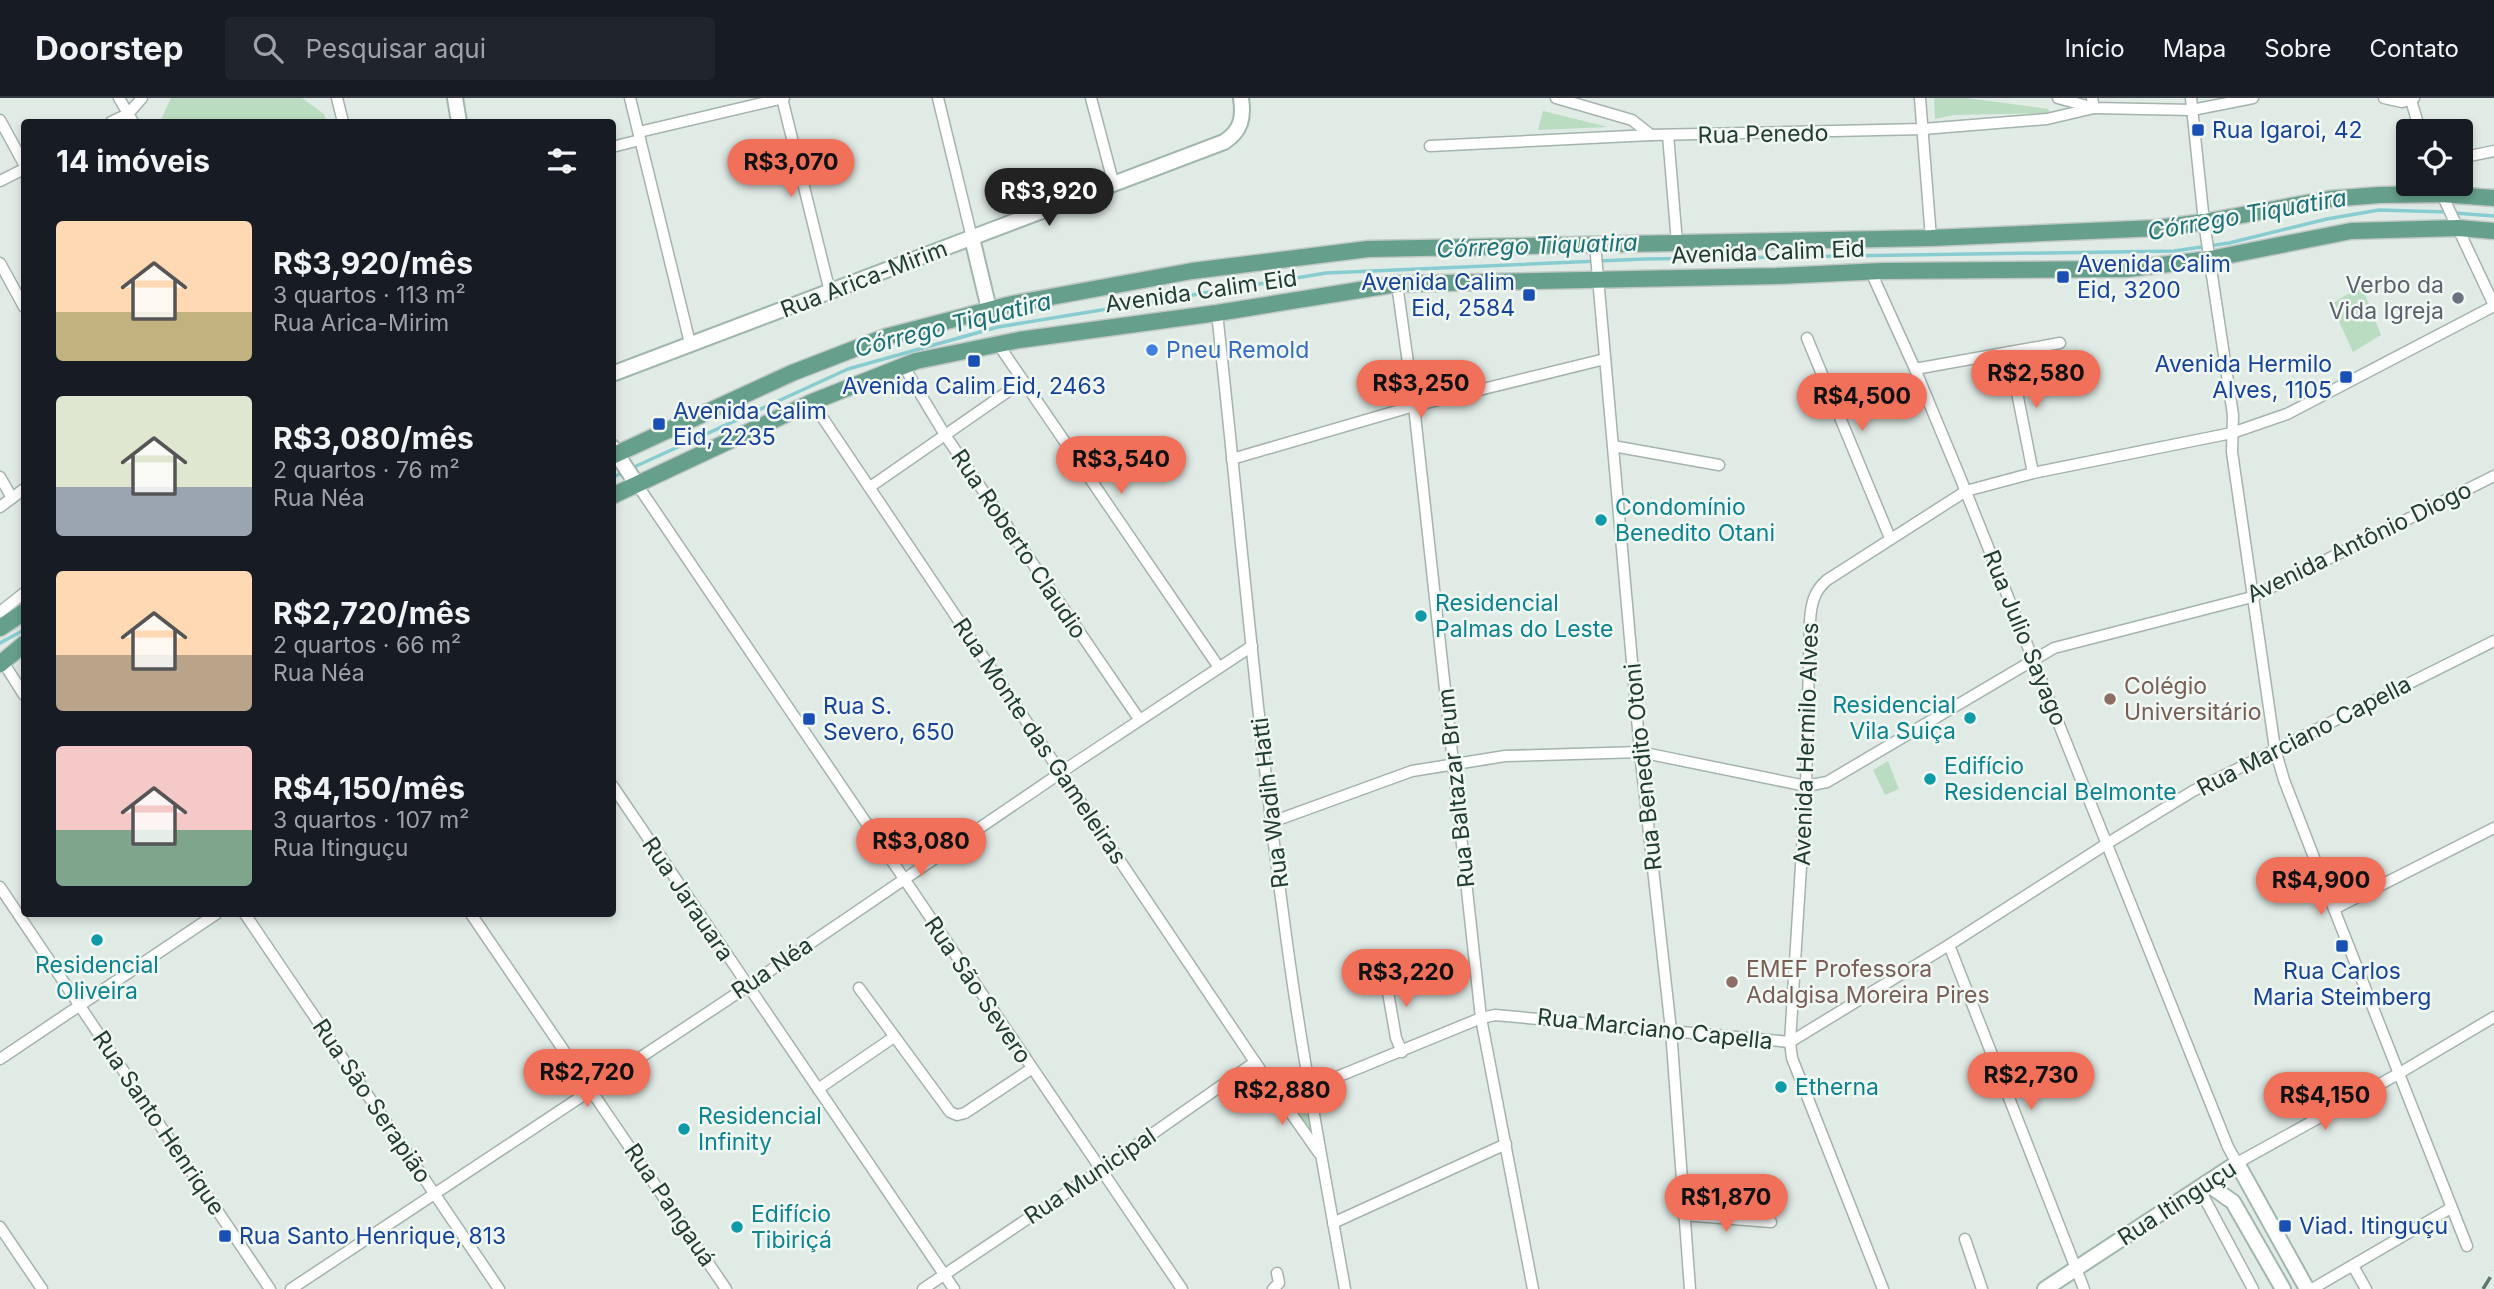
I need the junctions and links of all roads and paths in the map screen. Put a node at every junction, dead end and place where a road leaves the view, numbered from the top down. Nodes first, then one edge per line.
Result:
1 (119, 98) edge
2 (142, 98) edge
3 (337, 98) edge
4 (455, 98) edge
5 (630, 98) edge
6 (782, 98) edge
7 (938, 98) edge
8 (1091, 98) edge
9 (1241, 98) edge
10 (1556, 98) edge
11 (1920, 98) edge
12 (2058, 98) edge
13 (2191, 98) edge
14 (2253, 98) edge
15 (2384, 98) edge
16 (2413, 99) edge
17 (2093, 103) edge
18 (2192, 110) junction
19 (131, 118) edge
20 (341, 119) edge
21 (458, 119) edge
22 (2417, 119) edge
23 (0, 120) edge
24 (1923, 130) junction
25 (1651, 135) junction
26 (1668, 135) junction
27 (640, 136) junction
28 (616, 145) edge
29 (1430, 146) dead end
30 (2494, 151) edge
31 (2473, 155) edge
32 (21, 161) edge
33 (21, 169) edge
34 (0, 181) edge
35 (1114, 185) junction
36 (2396, 195) edge
37 (2442, 196) edge
38 (2468, 196) edge
39 (2494, 198) edge
40 (2455, 224) junction
41 (2205, 230) junction
42 (2494, 231) edge
43 (972, 238) junction
44 (1931, 238) junction
45 (1677, 243) junction
46 (1595, 249) junction
47 (2209, 256) junction
48 (0, 263) edge
49 (1871, 272) junction
50 (1597, 273) junction
51 (1397, 284) junction
52 (830, 292) junction
53 (21, 302) edge
54 (2494, 306) edge
55 (989, 309) junction
56 (1217, 313) junction
57 (1807, 338) dead end
58 (690, 343) junction
59 (2060, 343) dead end
60 (998, 344) junction
61 (2009, 352) junction
62 (1605, 359) junction
63 (903, 365) junction
64 (1915, 369) junction
65 (616, 371) edge
66 (1023, 381) junction
67 (811, 402) junction
68 (1414, 406) junction
69 (2232, 433) junction
70 (945, 435) junction
71 (1613, 446) junction
72 (1232, 459) junction
73 (622, 463) edge
74 (1719, 466) dead end
75 (2033, 473) junction
76 (2494, 475) edge
77 (0, 477) edge
78 (616, 483) edge
79 (870, 487) junction
80 (21, 491) edge
81 (1966, 491) junction
82 (12, 498) junction
83 (0, 507) edge
84 (1890, 538) junction
85 (2252, 597) junction
86 (16, 612) edge
87 (0, 628) edge
88 (2494, 641) edge
89 (1252, 646) junction
90 (21, 647) edge
91 (2034, 659) junction
92 (1, 663) edge
93 (1218, 666) junction
94 (21, 691) edge
95 (1139, 719) junction
96 (2276, 749) junction
97 (1640, 752) junction
98 (1453, 763) junction
99 (1061, 772) junction
100 (1806, 786) junction
101 (616, 791) edge
102 (1272, 822) junction
103 (2494, 828) edge
104 (2108, 843) junction
105 (904, 879) junction
106 (0, 887) edge
107 (2334, 909) junction
108 (212, 917) edge
109 (246, 917) edge
110 (473, 917) edge
111 (1950, 945) junction
112 (1385, 975) dead end
113 (747, 986) junction
114 (859, 988) dead end
115 (81, 1004) junction
116 (2494, 1017) edge
117 (1482, 1018) junction
118 (1671, 1030) junction
119 (894, 1037) junction
120 (1790, 1042) junction
121 (1402, 1052) junction
122 (0, 1059) edge
123 (1255, 1062) junction
124 (1031, 1069) junction
125 (2398, 1074) junction
126 (1267, 1080) junction
127 (591, 1088) junction
128 (1310, 1088) junction
129 (817, 1089) junction
130 (1506, 1143) junction
131 (1321, 1156) junction
132 (2237, 1163) junction
133 (1101, 1170) junction
134 (2203, 1185) junction
135 (434, 1192) junction
136 (2451, 1208) junction
137 (1683, 1215) junction
138 (1771, 1222) dead end
139 (1333, 1223) junction
140 (0, 1227) edge
141 (1965, 1239) dead end
142 (2467, 1246) dead end
143 (2353, 1266) junction
144 (2076, 1269) junction
145 (1276, 1273) dead end
146 (944, 1275) junction
147 (42, 1289) edge
148 (270, 1289) edge
149 (291, 1289) edge
150 (499, 1289) edge
151 (726, 1289) edge
152 (923, 1289) edge
153 (954, 1289) edge
154 (1182, 1289) edge
155 (1273, 1289) edge
156 (1345, 1289) edge
157 (1534, 1289) edge
158 (1690, 1289) edge
159 (1883, 1289) edge
160 (1982, 1289) edge
161 (2045, 1289) edge
162 (2084, 1289) edge
163 (2253, 1289) edge
164 (2283, 1289) edge
165 (2309, 1289) edge
166 (2366, 1289) edge

1 - 19 street
2 - 19 street
3 - 20 street
4 - 21 street
5 - 27 street
6 - 27 street
6 - 52 street
7 - 43 street
8 - 35 street
9 - 35 street, Rua Arica-Mirim
10 - 25 street
11 - 24 street
12 - 17 street
13 - 18 street
14 - 18 street
15 - 16 street
16 - 22 street
17 - 18 street
17 - 24 street, Rua Penedo
18 - 41 street
23 - 32 street
24 - 26 street, Rua Penedo
24 - 44 street
25 - 26 street, Rua Penedo
25 - 29 street, Rua Penedo
26 - 45 street
27 - 28 street
27 - 58 street
30 - 31 street
33 - 34 street
35 - 43 street, Rua Arica-Mirim
36 - 41 main road, Avenida Calim Eid
37 - 40 street
38 - 39 main road, Avenida Calim Eid
40 - 42 main road, Avenida Calim Eid
40 - 47 main road, Avenida Calim Eid
40 - 54 street
41 - 44 main road, Avenida Calim Eid
41 - 47 street
43 - 52 street, Rua Arica-Mirim
43 - 55 street
44 - 45 main road, Avenida Calim Eid
45 - 46 main road, Avenida Calim Eid
46 - 50 street, Rua Benedito Otoni
46 - 55 main road, Avenida Calim Eid
47 - 49 main road, Avenida Calim Eid
47 - 69 street
48 - 53 street
49 - 50 main road, Avenida Calim Eid
49 - 64 street, Rua Julio Sayago
50 - 51 main road, Avenida Calim Eid
50 - 62 street, Rua Benedito Otoni
51 - 56 main road, Avenida Calim Eid
51 - 68 street, Rua Baltazar Brum
52 - 58 street, Rua Arica-Mirim
54 - 69 street, Avenida Hermilo Alves
55 - 73 main road, Avenida Calim Eid
56 - 60 main road, Avenida Calim Eid
56 - 72 street, Rua Wadih Hatti
57 - 84 street
58 - 65 street, Rua Arica-Mirim
59 - 61 street
60 - 63 main road, Avenida Calim Eid
60 - 66 street
61 - 64 street
61 - 75 street
62 - 68 street
62 - 71 street, Rua Benedito Otoni
63 - 67 main road, Avenida Calim Eid
63 - 70 street, Rua Roberto Claudio
64 - 81 street, Rua Julio Sayago
66 - 70 street
66 - 93 street
67 - 73 main road, Avenida Calim Eid
67 - 79 street, Rua Monte das Gameleiras
68 - 72 street
68 - 98 street, Rua Baltazar Brum
69 - 75 street, Avenida Hermilo Alves
69 - 85 street
70 - 79 street
70 - 95 street, Rua Roberto Claudio
71 - 74 street
71 - 97 street, Rua Benedito Otoni
72 - 89 street, Rua Wadih Hatti
73 - 78 main road, Avenida Calim Eid
73 - 105 street, Rua São Severo
75 - 81 street, Avenida Hermilo Alves
76 - 85 street, Avenida Antônio Diogo
77 - 82 street
79 - 99 street, Rua Monte das Gameleiras
80 - 82 street
81 - 84 street, Avenida Hermilo Alves
81 - 91 street, Rua Julio Sayago
82 - 83 street
84 - 100 street, Avenida Hermilo Alves
85 - 91 street, Avenida Antônio Diogo
85 - 96 street
86 - 87 main road
88 - 96 street, Rua Marciano Capella
89 - 93 street, Rua Néa
89 - 102 street, Rua Wadih Hatti
90 - 92 main road
91 - 100 street, Avenida Antônio Diogo
91 - 104 street, Rua Julio Sayago
92 - 94 street
93 - 95 street, Rua Néa
95 - 99 street, Rua Néa
96 - 104 street, Rua Marciano Capella
96 - 107 street
97 - 98 street
97 - 100 street
97 - 118 street, Rua Benedito Otoni
98 - 102 street
98 - 117 street, Rua Baltazar Brum
99 - 105 street, Rua Néa
99 - 123 street, Rua Monte das Gameleiras
100 - 120 street, Avenida Hermilo Alves
101 - 113 street, Rua Jarauara
102 - 128 street, Rua Wadih Hatti
103 - 107 street
104 - 111 street, Rua Marciano Capella
104 - 132 street, Rua Julio Sayago
105 - 113 street, Rua Néa
105 - 124 street, Rua São Severo
106 - 115 street, Rua Santo Henrique
107 - 125 street
108 - 115 street
109 - 135 street, Rua São Serapião
110 - 127 street, Rua Pangauá
111 - 120 street, Rua Marciano Capella
111 - 144 street
112 - 121 street
113 - 127 street, Rua Néa
113 - 129 street, Rua Jarauara
114 - 119 street
115 - 122 street
115 - 148 street, Rua Santo Henrique
116 - 125 street, Rua Itinguçu
117 - 118 street, Rua Marciano Capella
117 - 121 street, Rua Marciano Capella
117 - 130 street, Rua Baltazar Brum
118 - 120 street, Rua Marciano Capella
118 - 137 street, Rua Benedito Otoni
119 - 124 street
119 - 129 street
120 - 159 street, Avenida Hermilo Alves
121 - 128 street, Rua Marciano Capella
123 - 126 street, Rua Monte das Gameleiras
123 - 133 street, Rua Municipal
124 - 133 street, Rua São Severo
125 - 132 street, Rua Itinguçu
125 - 136 street
126 - 128 street
126 - 131 street, Rua Monte das Gameleiras
127 - 135 street, Rua Néa
127 - 151 street, Rua Pangauá
128 - 131 street, Rua Wadih Hatti
129 - 146 street, Rua Jarauara
130 - 139 street
130 - 157 street, Rua Baltazar Brum
131 - 139 street, Rua Wadih Hatti
132 - 134 street, Rua Itinguçu
132 - 165 street
133 - 146 street, Rua Municipal
133 - 154 street, Rua São Severo
134 - 144 street, Rua Itinguçu
134 - 163 street
134 - 164 street
135 - 149 street, Rua Néa
135 - 150 street, Rua São Serapião
136 - 142 street
136 - 143 street
137 - 138 street
137 - 158 street, Rua Benedito Otoni
139 - 156 street, Rua Wadih Hatti
140 - 147 street
141 - 160 street
143 - 165 street
143 - 166 street
144 - 161 street, Rua Itinguçu
144 - 162 street
145 - 155 street
146 - 152 street, Rua Municipal
146 - 153 street, Rua Jarauara

